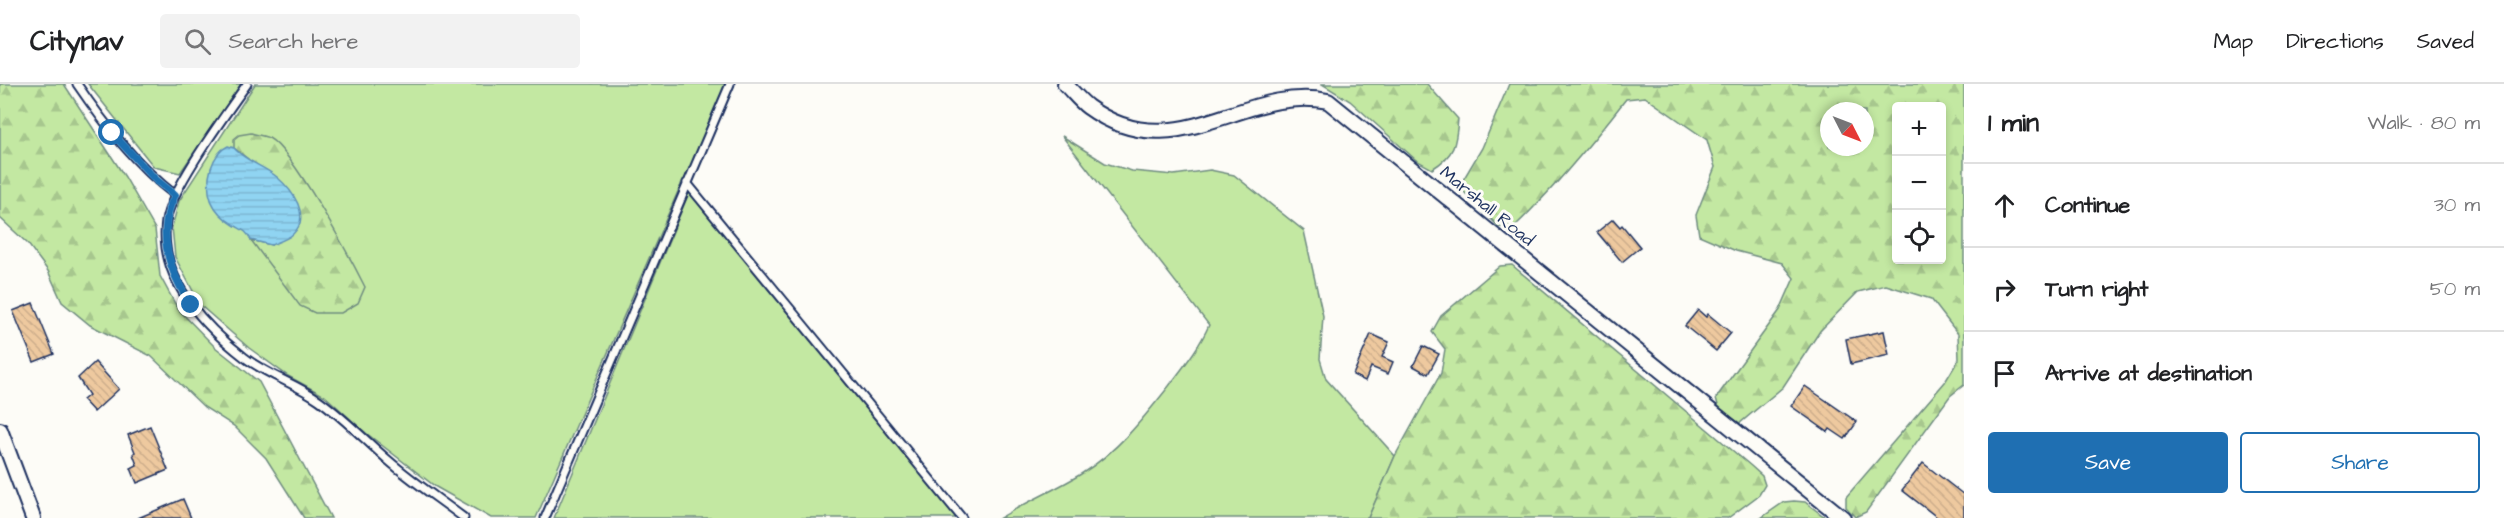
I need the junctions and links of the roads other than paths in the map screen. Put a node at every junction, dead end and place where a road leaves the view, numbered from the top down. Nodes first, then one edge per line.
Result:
1 (77, 84) edge
2 (247, 84) edge
3 (730, 84) edge
4 (1065, 84) edge
5 (687, 183) junction
6 (175, 195) junction
7 (0, 430) edge
8 (33, 518) edge
9 (464, 518) edge
10 (545, 518) edge
11 (962, 518) edge
12 (1843, 518) edge

1 - 6 lane
2 - 6 lane
3 - 5 lane
4 - 12 street, Marshall Road
5 - 10 lane
5 - 11 lane
6 - 9 lane
7 - 8 street

